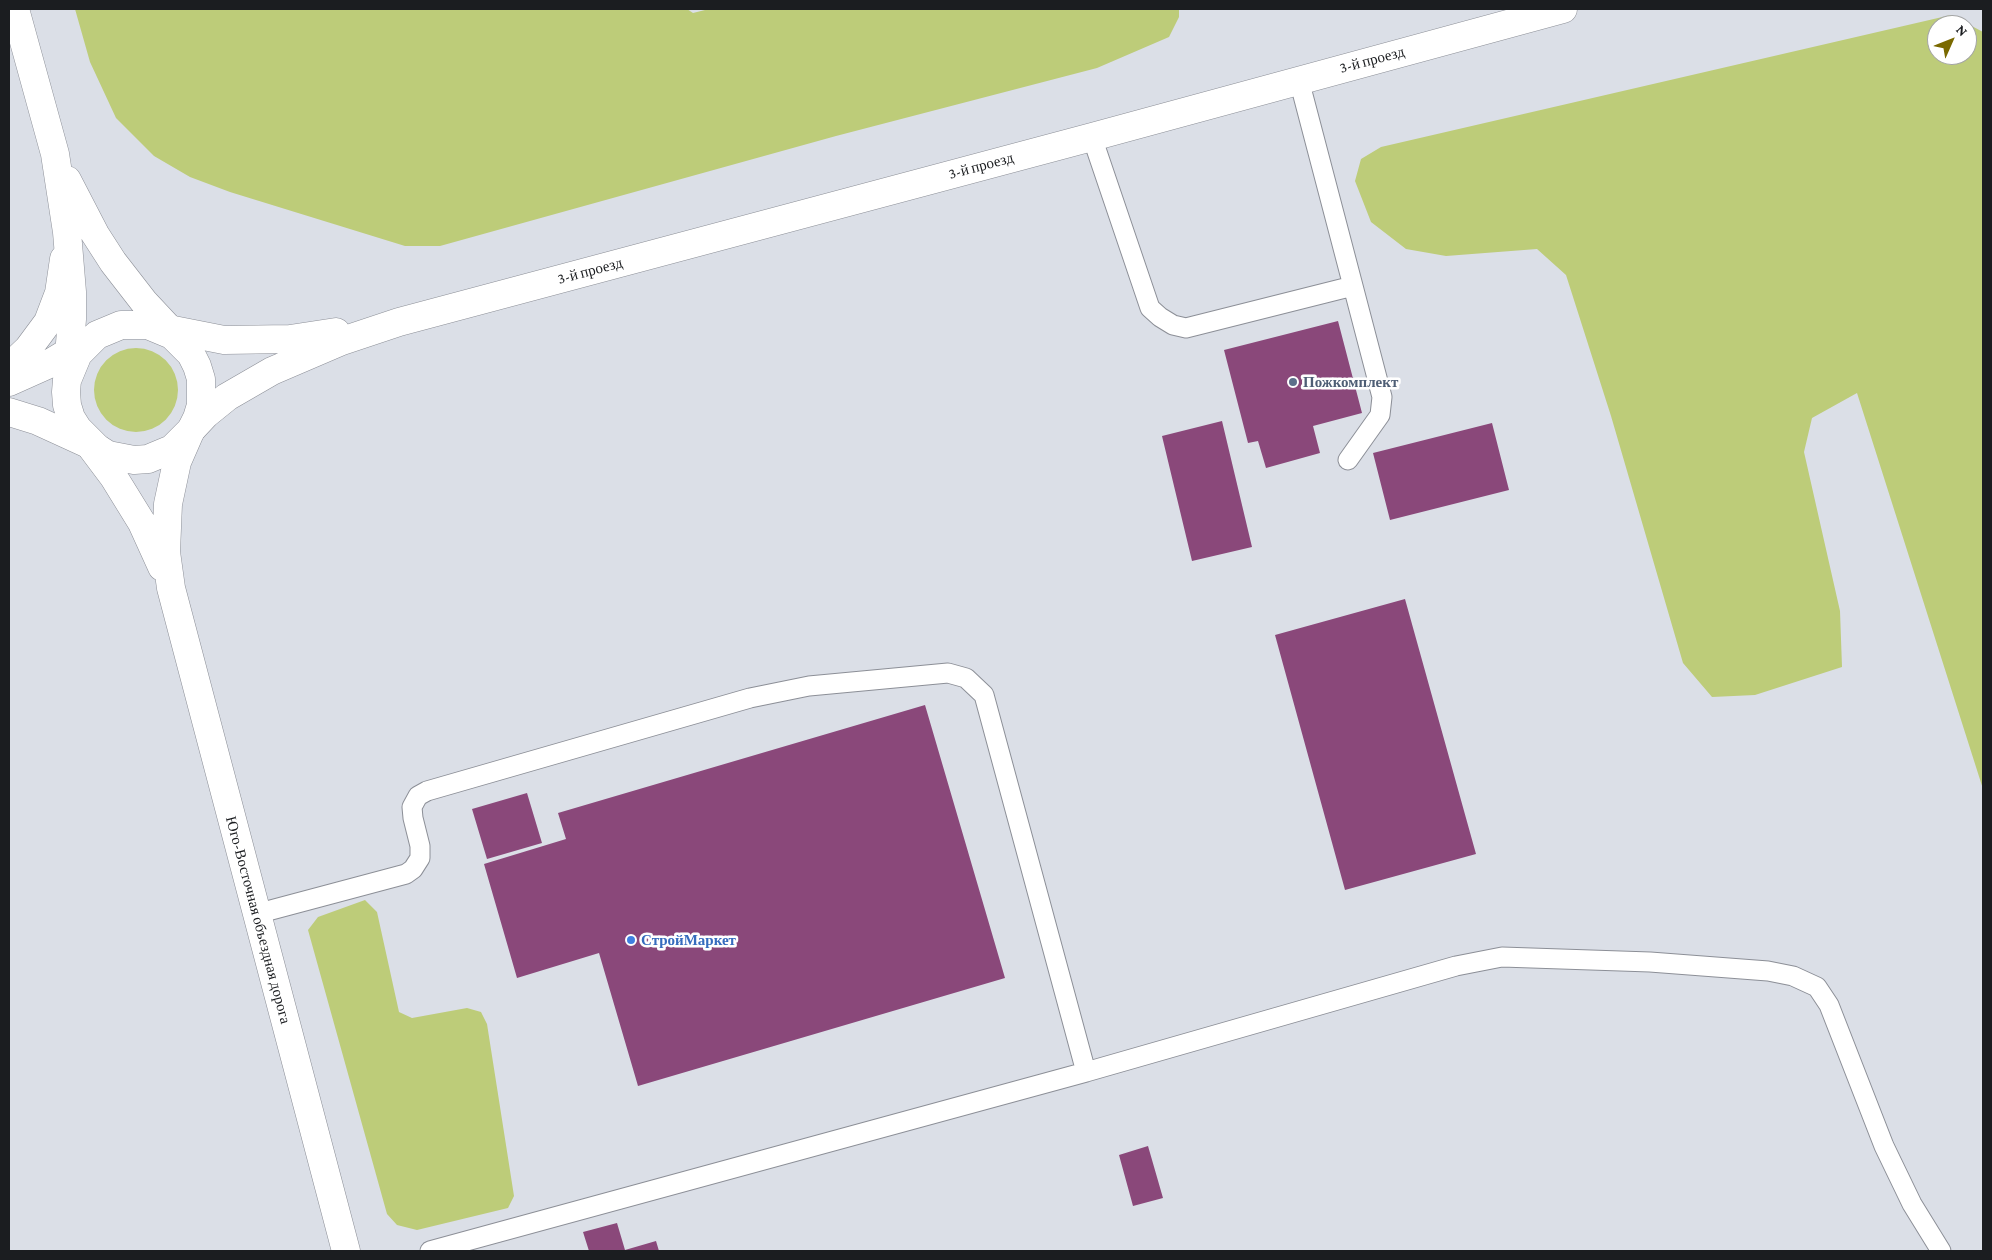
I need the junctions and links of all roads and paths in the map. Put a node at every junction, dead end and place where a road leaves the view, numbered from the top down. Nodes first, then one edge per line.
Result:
1 (16, 9) edge
2 (1563, 9) edge
3 (1299, 80) junction
4 (1092, 137) junction
5 (55, 154) junction
6 (67, 232) junction
7 (128, 282) junction
8 (1353, 286) junction
9 (399, 322) junction
10 (167, 333) junction
11 (290, 339) junction
12 (69, 365) junction
13 (9, 367) edge
14 (9, 382) edge
15 (9, 412) edge
16 (191, 430) junction
17 (91, 445) junction
18 (1348, 460) dead end
19 (171, 588) junction
20 (256, 914) junction
21 (1086, 1072) junction
22 (346, 1251) edge
23 (430, 1251) edge
24 (1941, 1251) edge

1 - 5 street
2 - 3 street, 3-й проезд
3 - 4 street, 3-й проезд
3 - 8 lane
4 - 8 lane
4 - 9 street, 3-й проезд
5 - 6 street
5 - 7 street
6 - 12 street
6 - 13 street
7 - 10 street
7 - 11 street
8 - 18 lane
9 - 11 street
9 - 16 street
10 - 11 street
10 - 12 street
10 - 16 street
12 - 14 street
12 - 17 street
15 - 17 street
16 - 17 street
16 - 19 street
17 - 19 street
19 - 20 street, Юго-Восточная объездная дорога
20 - 21 lane
20 - 22 street, Юго-Восточная объездная дорога
21 - 23 lane
21 - 24 lane

